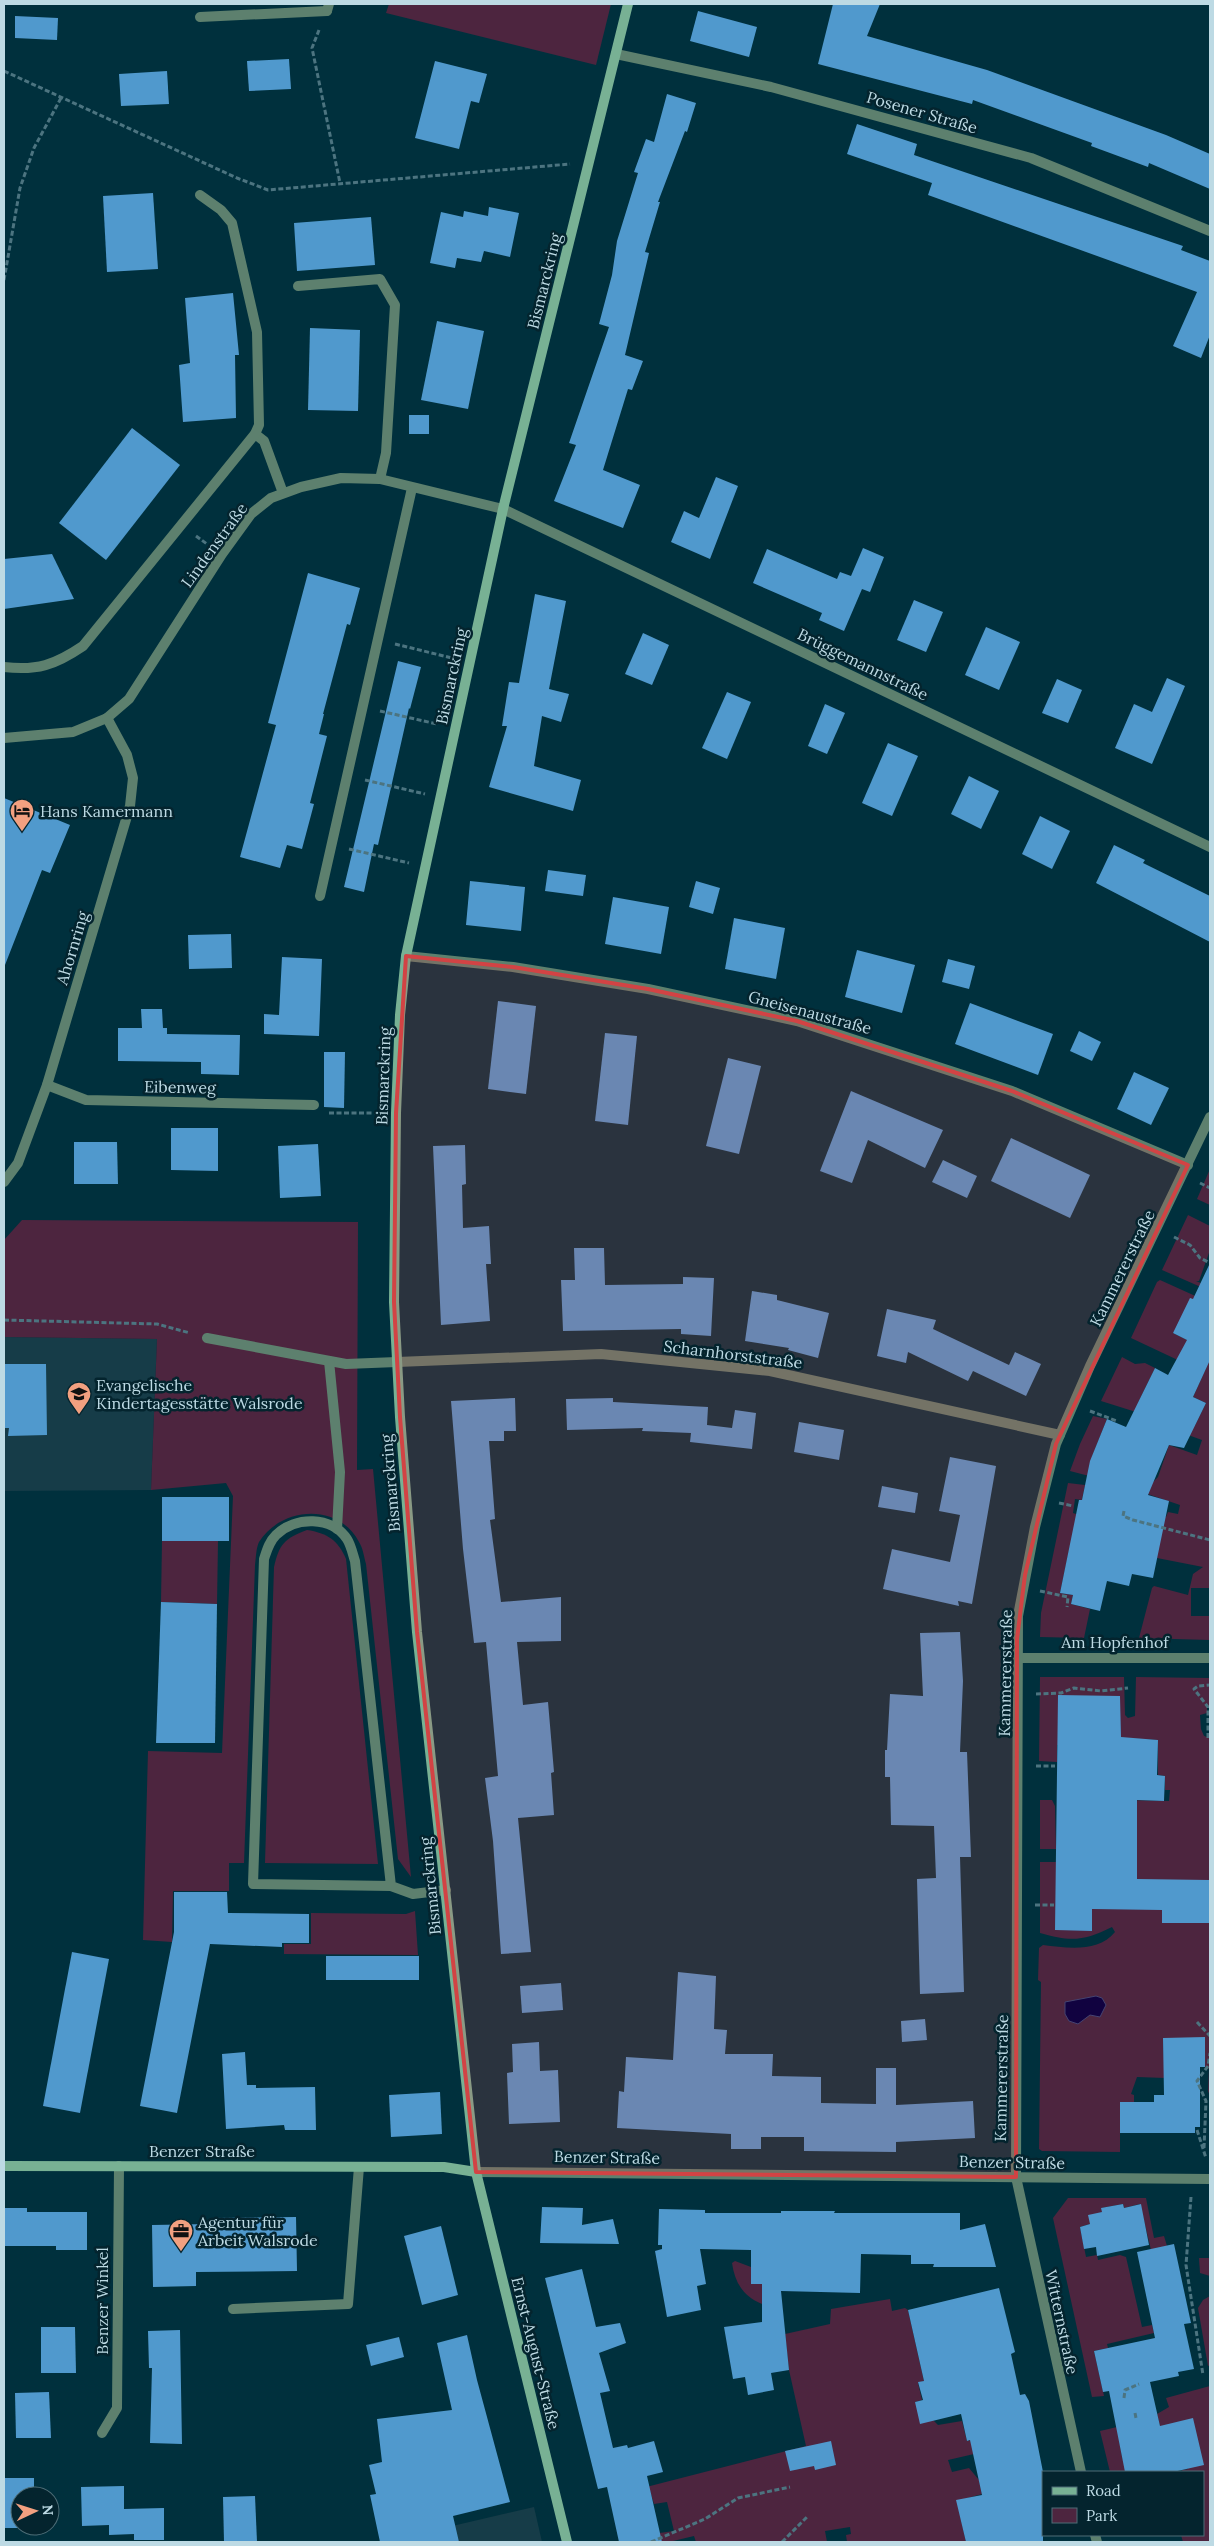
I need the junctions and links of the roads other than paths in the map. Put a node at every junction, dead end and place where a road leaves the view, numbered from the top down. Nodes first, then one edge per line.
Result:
1 (628, 4) edge
2 (328, 7) edge
3 (200, 17) dead end
4 (616, 54) junction
5 (200, 195) dead end
6 (1210, 231) edge
7 (298, 286) dead end
8 (255, 434) junction
9 (380, 479) junction
10 (412, 488) junction
11 (283, 493) junction
12 (503, 509) junction
13 (4, 667) edge
14 (107, 718) junction
15 (4, 738) edge
16 (1210, 847) edge
17 (320, 896) dead end
18 (406, 956) junction
19 (47, 1085) junction
20 (314, 1105) road end
21 (1210, 1117) edge
22 (1188, 1165) junction
23 (4, 1182) edge
24 (207, 1338) road end
25 (329, 1361) junction
26 (397, 1362) junction
27 (1060, 1435) junction
28 (337, 1529) junction
29 (1019, 1658) junction
30 (1210, 1658) edge
31 (391, 1886) junction
32 (446, 1890) junction
33 (4, 2166) edge
34 (118, 2166) junction
35 (359, 2167) junction
36 (476, 2172) junction
37 (1016, 2178) junction
38 (1210, 2179) edge
39 (233, 2309) dead end
40 (102, 2433) dead end
41 (1080, 2471) edge
42 (567, 2542) edge

1 - 4 street, Bismarckring
2 - 3 street
4 - 6 street, Posener Straße
4 - 12 street, Bismarckring
5 - 8 street
7 - 9 street
8 - 11 street
8 - 13 street
9 - 10 street, Lindenstraße
9 - 11 street, Lindenstraße
10 - 12 street, Lindenstraße
10 - 17 street
11 - 14 street, Lindenstraße
12 - 16 street, Brüggemannstraße
12 - 18 street, Bismarckring
14 - 15 street, Lindenstraße
14 - 19 street, Ahornring
18 - 22 street, Gneisenaustraße
18 - 26 street, Bismarckring
19 - 20 street, Eibenweg
19 - 23 street, Ahornring
21 - 22 street, Kammererstraße
22 - 27 street, Kammererstraße
24 - 25 street, Scharnhorststraße
25 - 26 street, Scharnhorststraße
25 - 28 street
26 - 27 street, Scharnhorststraße
26 - 32 street, Bismarckring
27 - 29 street, Kammererstraße
28 - 31 street
28 - 31 street
29 - 30 street, Am Hopfenhof
29 - 37 street, Kammererstraße
31 - 32 street
32 - 36 street, Bismarckring
33 - 34 street, Benzer Straße
34 - 35 street, Benzer Straße
34 - 40 street, Benzer Winkel
35 - 36 street, Benzer Straße
35 - 39 street
36 - 37 street, Benzer Straße
36 - 42 street, Ernst-August-Straße
37 - 38 street, Benzer Straße
37 - 41 street, Witternstraße

